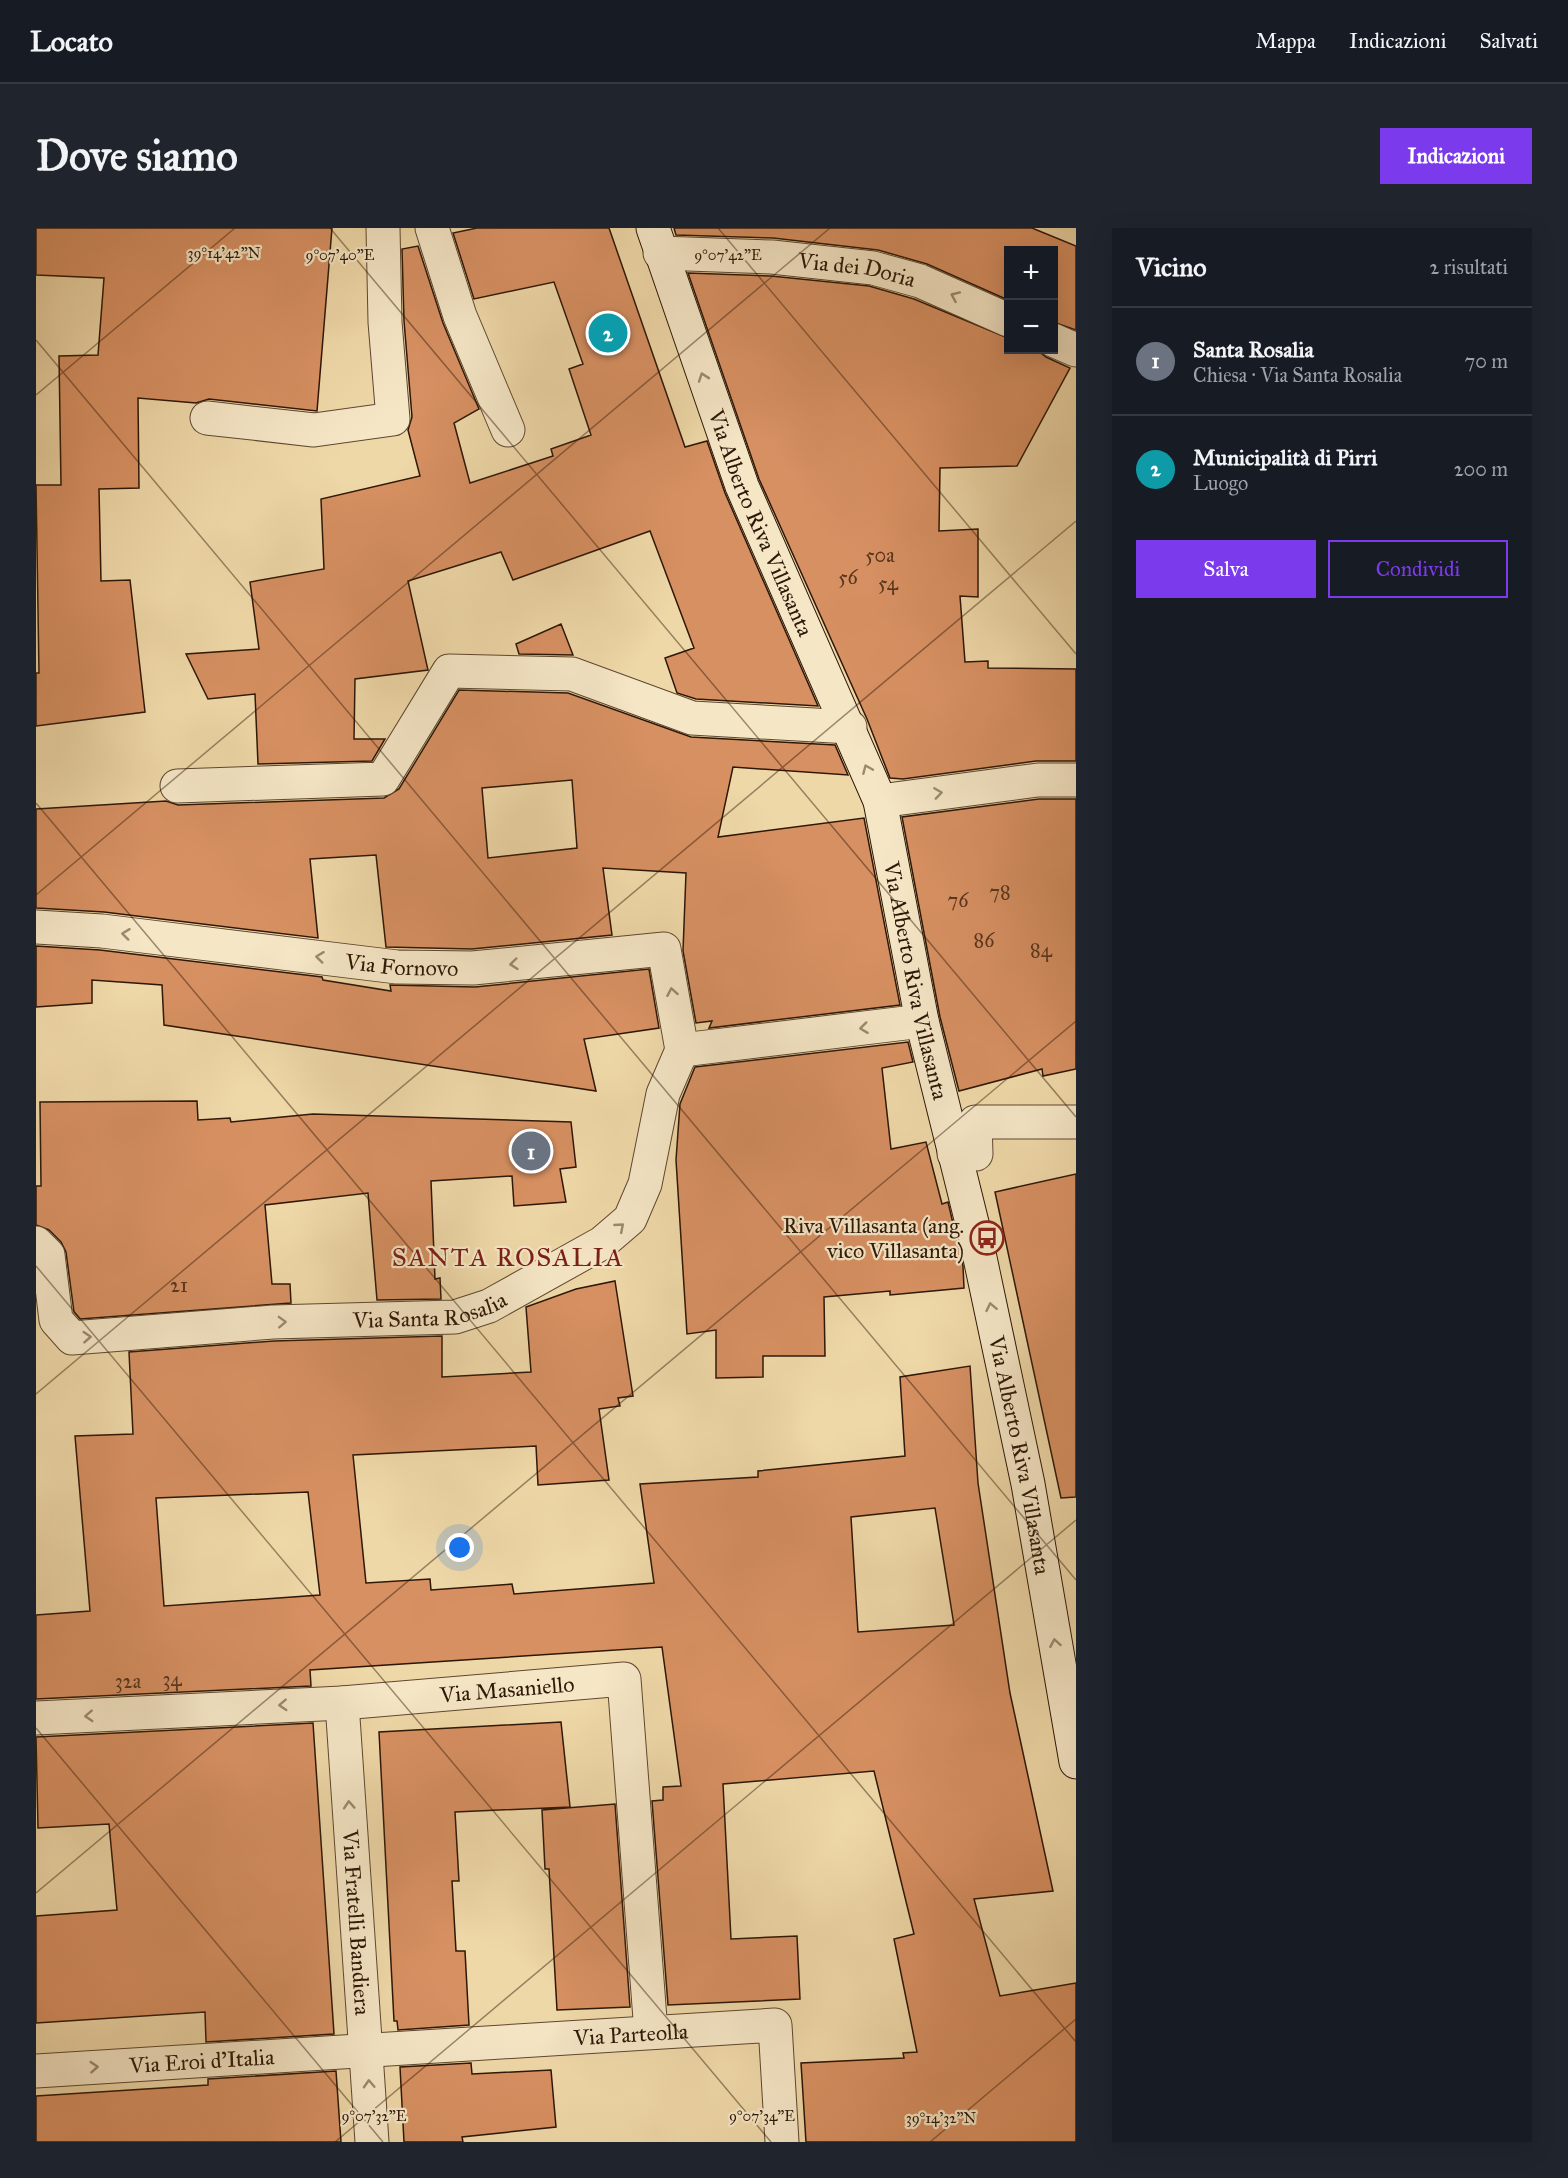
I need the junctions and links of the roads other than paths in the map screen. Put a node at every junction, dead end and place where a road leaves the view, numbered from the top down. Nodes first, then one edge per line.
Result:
1 (383, 228) edge
2 (432, 228) edge
3 (656, 241) edge
4 (1004, 318) edge
5 (1058, 342) edge
6 (1076, 350) edge
7 (207, 418) dead end
8 (508, 430) dead end
9 (850, 727) junction
10 (1076, 780) edge
11 (177, 786) dead end
12 (880, 801) junction
13 (36, 927) edge
14 (922, 1021) junction
15 (682, 1050) junction
16 (1076, 1122) edge
17 (954, 1154) junction
18 (36, 1243) edge
19 (342, 1702) junction
20 (36, 1718) edge
21 (1076, 1762) edge
22 (651, 2032) junction
23 (367, 2050) junction
24 (36, 2071) edge
25 (372, 2142) edge
26 (782, 2142) edge

1 - 7 street
2 - 8 street
4 -> 3 street, Via dei Doria
9 -> 3 street, Via Alberto Riva Villasanta
5 - 6 street
9 - 11 street
12 -> 9 street, Via Alberto Riva Villasanta
12 -> 10 street
12 - 14 street, Via Alberto Riva Villasanta
15 -> 13 street, Via Fornovo
14 -> 15 street
14 - 17 street, Via Alberto Riva Villasanta
18 -> 15 street, Via Santa Rosalia
16 - 17 street
21 -> 17 street, Via Alberto Riva Villasanta
19 -> 20 street, Via Masaniello
19 - 22 street, Via Masaniello
23 -> 19 street, Via Fratelli Bandiera
22 - 23 street, Via Parteolla
22 - 26 street, Via Parteolla
24 -> 23 street, Via Eroi d'Italia
25 -> 23 street, Via Fratelli Bandiera

